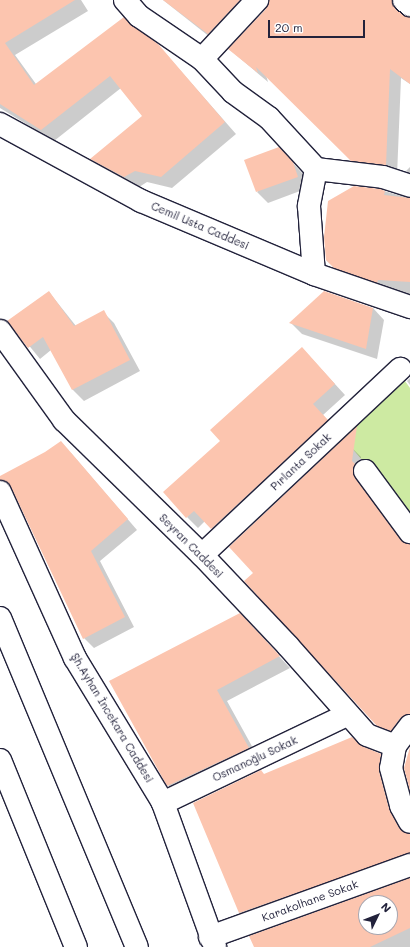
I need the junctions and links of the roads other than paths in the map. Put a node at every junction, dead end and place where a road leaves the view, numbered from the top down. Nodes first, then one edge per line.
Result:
1 (125, 0) edge
2 (257, 0) edge
3 (404, 0) edge
4 (410, 4) edge
5 (202, 60) junction
6 (0, 124) edge
7 (316, 169) junction
8 (410, 186) edge
9 (314, 274) junction
10 (410, 307) edge
11 (0, 331) edge
12 (400, 369) dead end
13 (365, 472) dead end
14 (0, 492) edge
15 (410, 532) edge
16 (202, 555) junction
17 (0, 618) edge
18 (347, 715) junction
19 (410, 726) edge
20 (395, 746) junction
21 (0, 760) edge
22 (164, 802) junction
23 (410, 822) edge
24 (410, 865) edge
25 (213, 942) edge
26 (76, 947) edge
27 (137, 947) edge

1 - 5 street
2 - 5 street
3 - 4 street
5 - 7 street
6 - 9 street, Cemil Usta Caddesi
7 - 8 street
7 - 9 street
9 - 10 street, Cemil Usta Caddesi
11 - 16 street, Seyran Caddesi
12 - 16 street, Pırlanta Sokak
13 - 15 street
14 - 22 street, Şh.Ayhan İncekara Caddesi
16 - 18 street, Seyran Caddesi
17 - 27 street
18 - 20 street, Seyran Caddesi
18 - 22 street, Osmanoğlu Sokak
19 - 20 street
20 - 23 street
21 - 26 street
22 - 25 street, Şh.Ayhan İncekara Caddesi
24 - 25 street, Karakolhane Sokak

